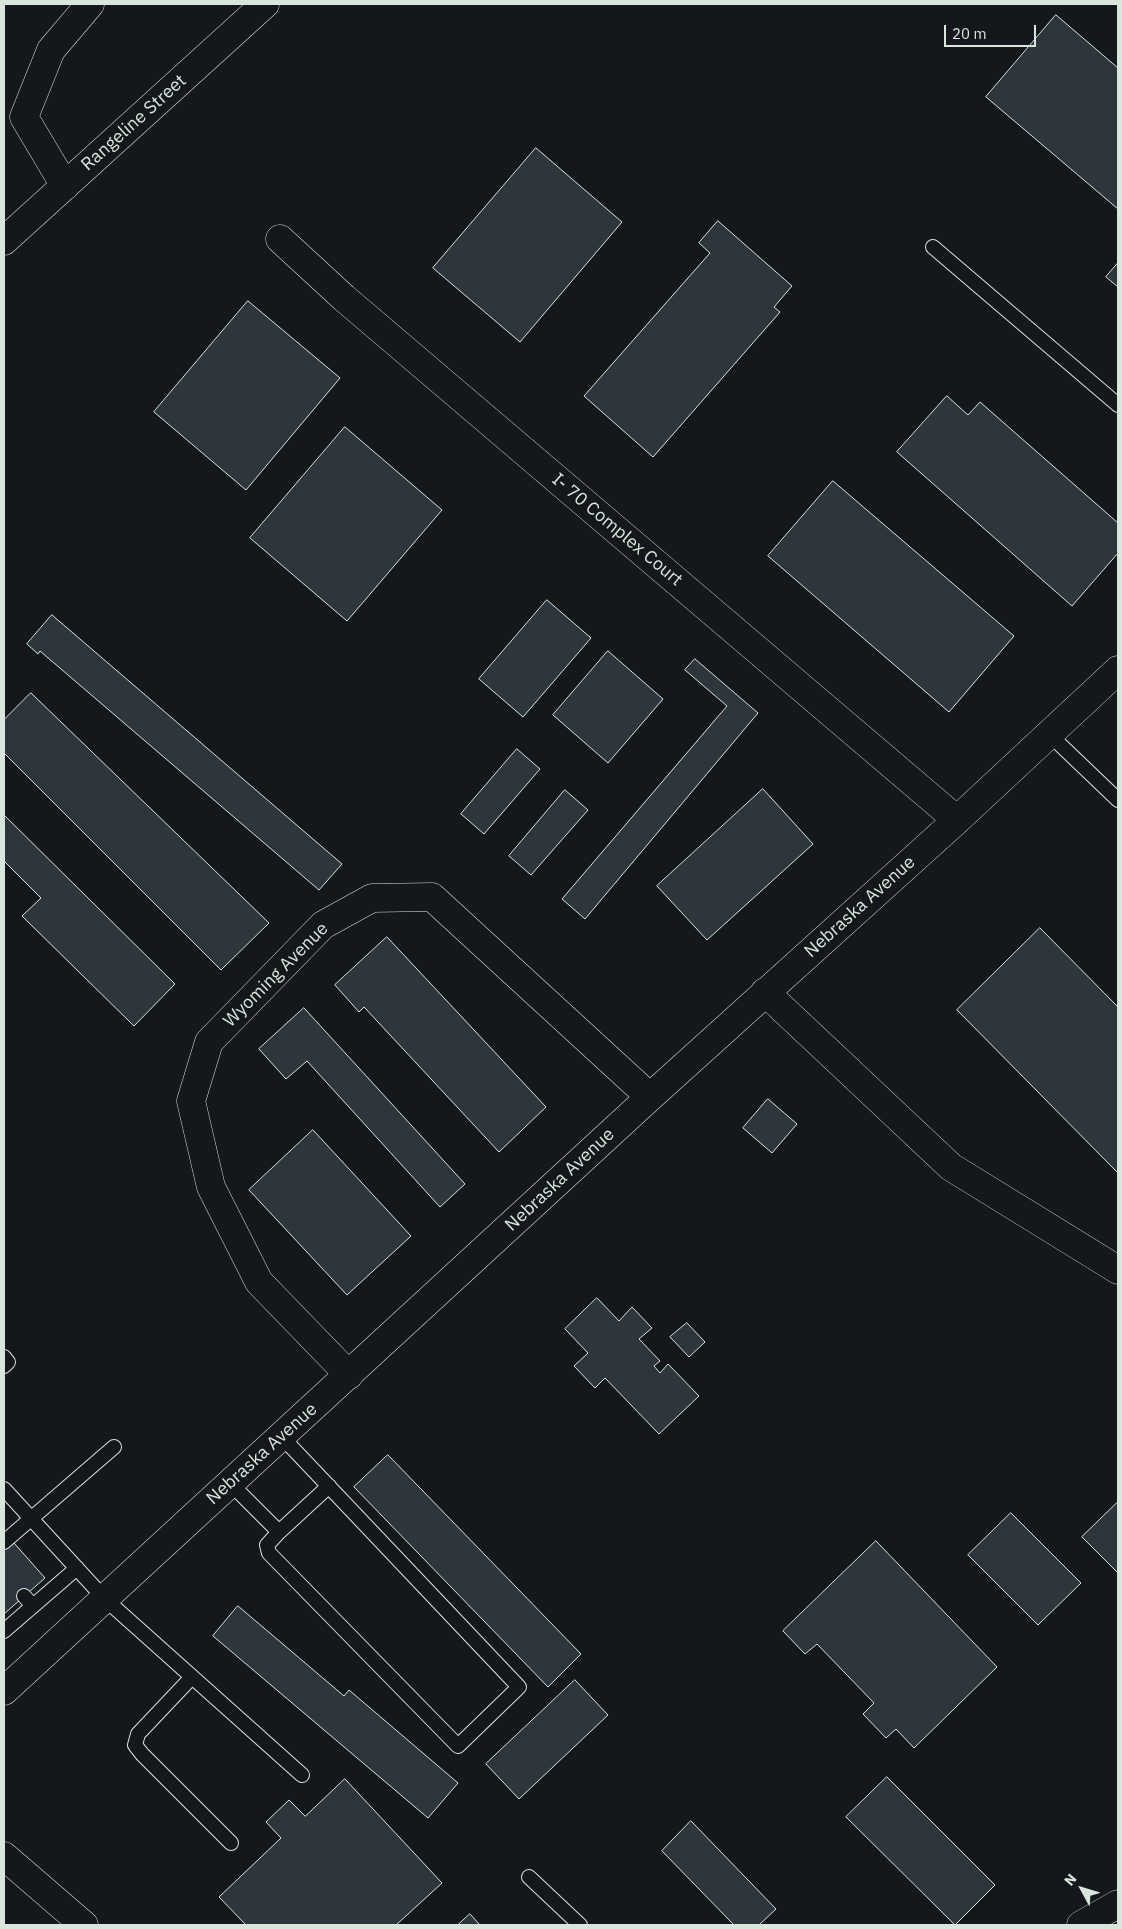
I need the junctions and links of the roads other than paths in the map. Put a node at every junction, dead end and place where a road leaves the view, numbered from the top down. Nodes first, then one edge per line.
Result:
1 (90, 4) edge
2 (265, 4) edge
3 (65, 186) junction
4 (280, 239) dead end
5 (4, 241) edge
6 (933, 247) dead end
7 (1118, 405) edge
8 (1118, 670) edge
9 (1049, 734) junction
10 (1118, 800) edge
11 (957, 820) junction
12 (765, 992) junction
13 (650, 1097) junction
14 (1118, 1270) edge
15 (4, 1357) edge
16 (4, 1366) edge
17 (349, 1375) junction
18 (282, 1437) junction
19 (114, 1447) dead end
20 (230, 1483) junction
21 (329, 1486) junction
22 (4, 1489) edge
23 (31, 1518) junction
24 (279, 1532) junction
25 (4, 1542) edge
26 (76, 1568) junction
27 (105, 1599) junction
28 (4, 1631) edge
29 (192, 1677) junction
30 (4, 1691) edge
31 (302, 1775) dead end
32 (231, 1844) dead end
33 (4, 1856) edge
34 (529, 1877) dead end
35 (1118, 1904) edge
36 (84, 1925) edge
37 (580, 1925) edge
38 (1080, 1925) edge

1 - 3 street
2 - 3 street, Rangeline Street
3 - 5 street, Rangeline Street
4 - 11 street, I- 70 Complex Court
6 - 7 lane
8 - 9 street, Nebraska Avenue
9 - 10 lane
9 - 11 street, Nebraska Avenue
11 - 12 street, Nebraska Avenue
12 - 13 street, Nebraska Avenue
12 - 14 street
13 - 17 street, Nebraska Avenue
13 - 17 street, Wyoming Avenue
15 - 16 lane
17 - 18 street, Nebraska Avenue
18 - 20 street, Nebraska Avenue
18 - 21 lane
19 - 23 lane
20 - 24 lane
20 - 27 street, Nebraska Avenue
21 - 24 lane
21 - 24 lane
22 - 23 lane
23 - 25 lane
23 - 26 lane
26 - 27 lane
26 - 28 lane
27 - 29 lane
27 - 30 street, Nebraska Avenue
29 - 31 lane
29 - 32 lane
33 - 36 street
34 - 37 lane
35 - 38 street

